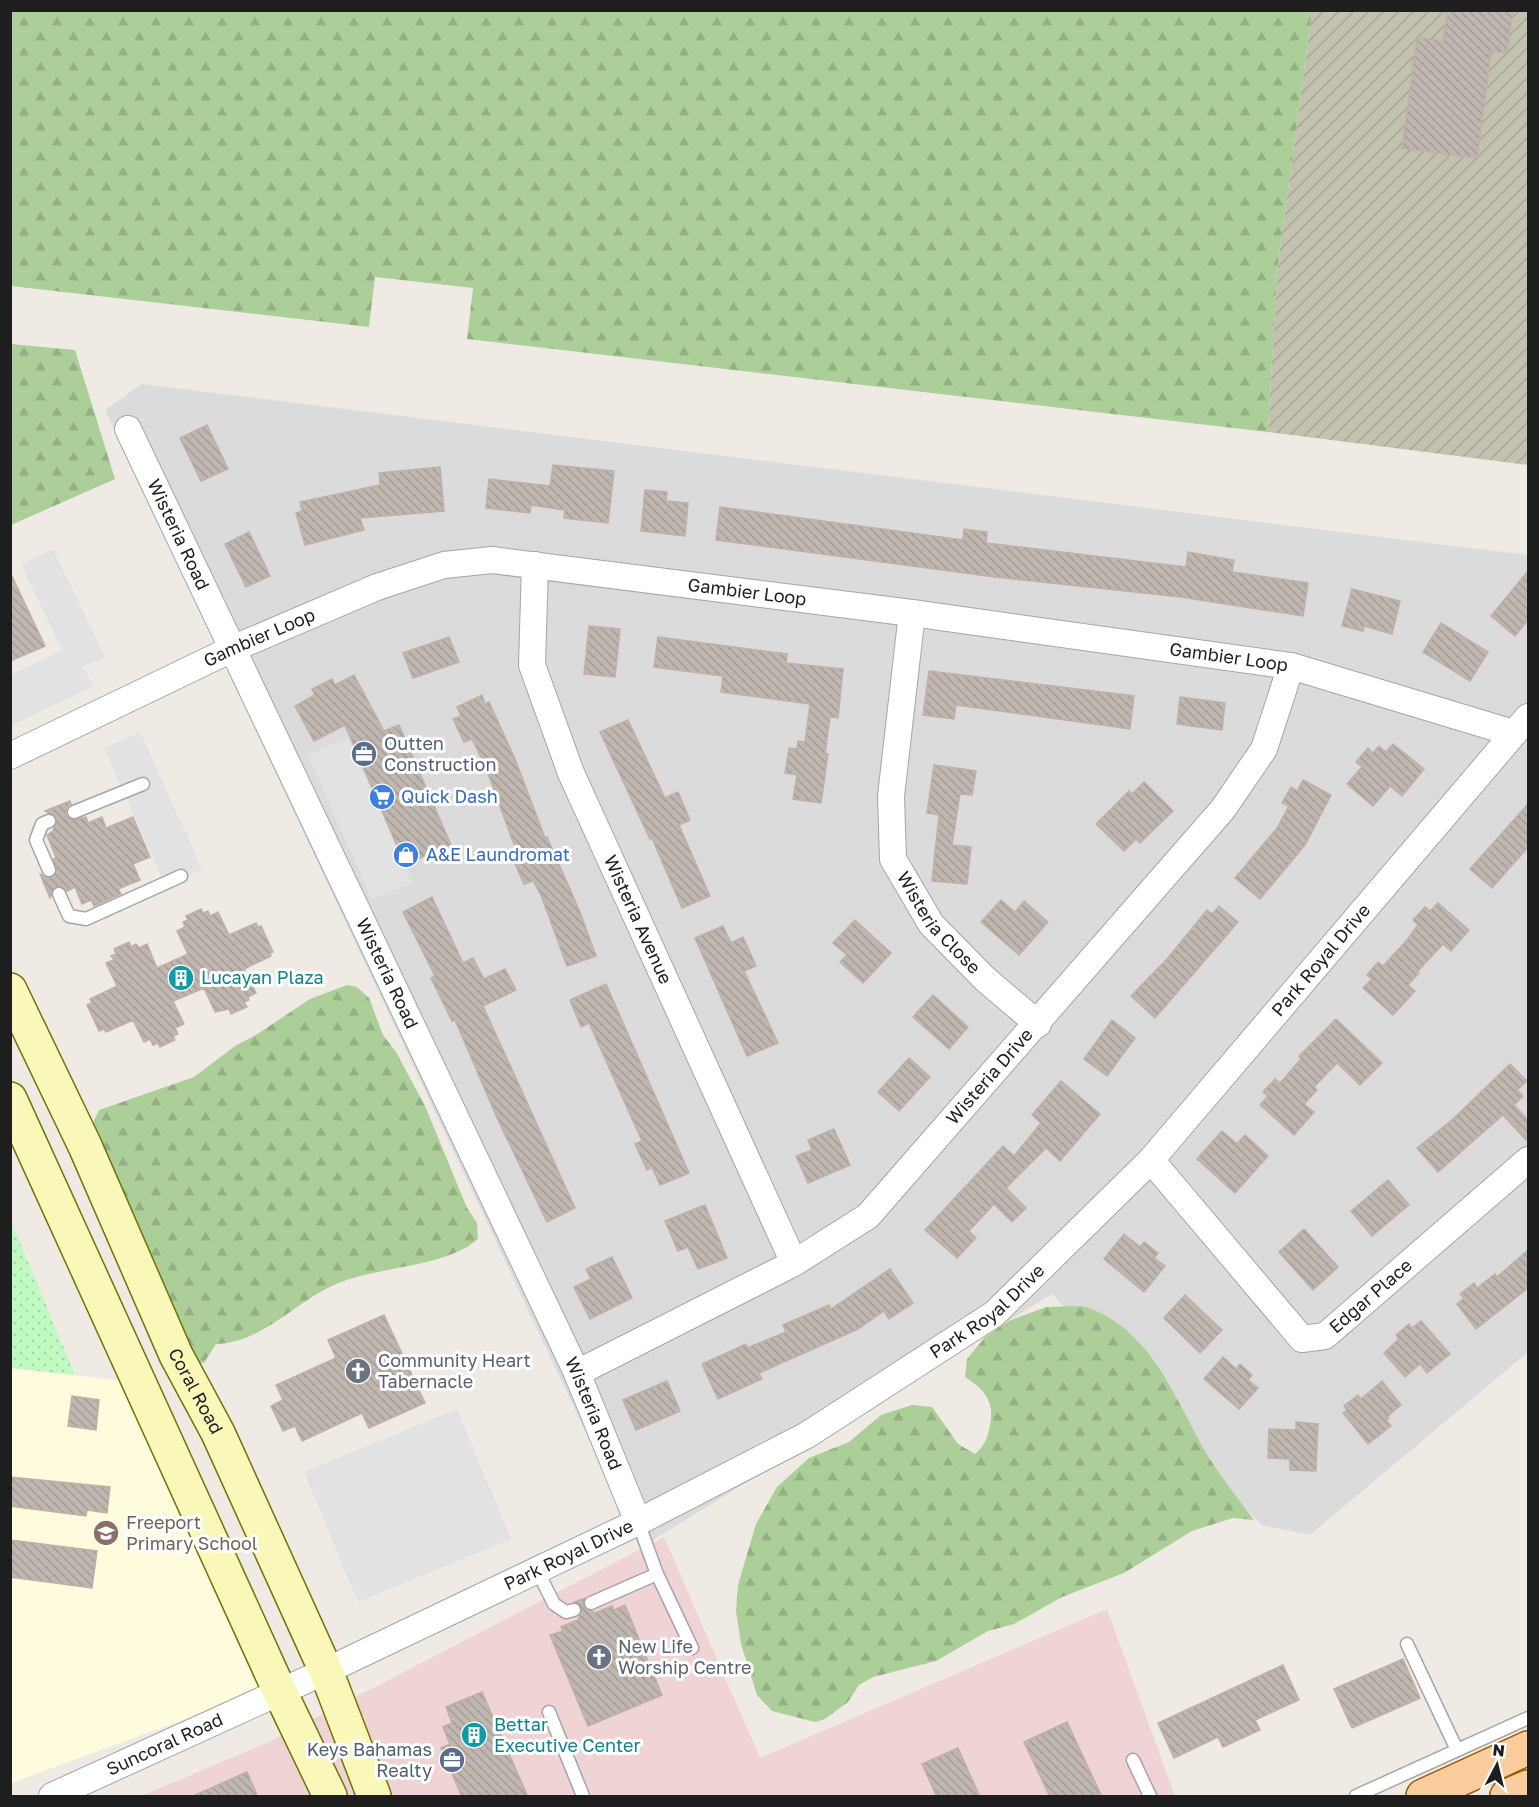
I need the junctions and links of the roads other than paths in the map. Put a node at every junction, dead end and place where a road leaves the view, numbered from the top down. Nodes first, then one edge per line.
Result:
1 (128, 429) dead end
2 (535, 566) junction
3 (912, 614) junction
4 (232, 649) junction
5 (1291, 666) junction
6 (1521, 725) edge
7 (10, 756) edge
8 (143, 784) dead end
9 (74, 812) dead end
10 (49, 821) dead end
11 (49, 870) dead end
12 (181, 876) dead end
13 (59, 894) dead end
14 (10, 990) edge
15 (1038, 1024) junction
16 (10, 1099) edge
17 (85, 1146) junction
18 (1151, 1160) junction
19 (1528, 1160) edge
20 (42, 1167) junction
21 (794, 1263) junction
22 (176, 1355) junction
23 (577, 1373) junction
24 (135, 1374) junction
25 (638, 1522) junction
26 (537, 1570) junction
27 (657, 1574) junction
28 (591, 1604) dead end
29 (574, 1610) dead end
30 (1407, 1644) dead end
31 (692, 1647) dead end
32 (326, 1671) junction
33 (280, 1692) junction
34 (549, 1712) dead end
35 (1528, 1718) edge
36 (1528, 1748) edge
37 (1457, 1750) junction
38 (1133, 1760) dead end
39 (1528, 1786) edge
40 (52, 1797) edge
41 (330, 1797) edge
42 (374, 1797) edge
43 (583, 1797) edge
44 (1150, 1797) edge
45 (1356, 1797) edge
46 (1423, 1797) edge
47 (1508, 1797) edge

1 - 4 street, Wisteria Road
2 - 3 street, Gambier Loop
2 - 4 street, Gambier Loop
2 - 21 street, Wisteria Avenue
3 - 5 street, Gambier Loop
3 - 15 street, Wisteria Close
4 - 7 street, Gambier Loop
4 - 23 street, Wisteria Road
5 - 6 street, Gambier Loop
5 - 15 street, Wisteria Drive
6 - 18 street, Park Royal Drive
8 - 9 lane
10 - 11 lane
12 - 13 lane
14 - 17 main road, Coral Road
15 - 21 street, Wisteria Drive
16 - 20 main road
17 - 20 main road
17 - 22 main road, Coral Road
18 - 19 street, Edgar Place
18 - 25 street, Park Royal Drive
20 - 24 main road
21 - 23 street, Wisteria Drive
22 - 24 main road
22 - 32 main road, Coral Road
23 - 25 street, Wisteria Road
24 - 33 main road
25 - 26 street, Park Royal Drive
25 - 27 lane
26 - 29 lane
26 - 32 street, Park Royal Drive
27 - 28 lane
27 - 31 lane
30 - 37 lane
32 - 33 street, Park Royal Drive
32 - 42 main road, Coral Road
33 - 40 street, Suncoral Road
33 - 41 main road
34 - 43 lane
35 - 37 lane
36 - 46 main road
37 - 45 lane
38 - 44 lane
39 - 47 main road

